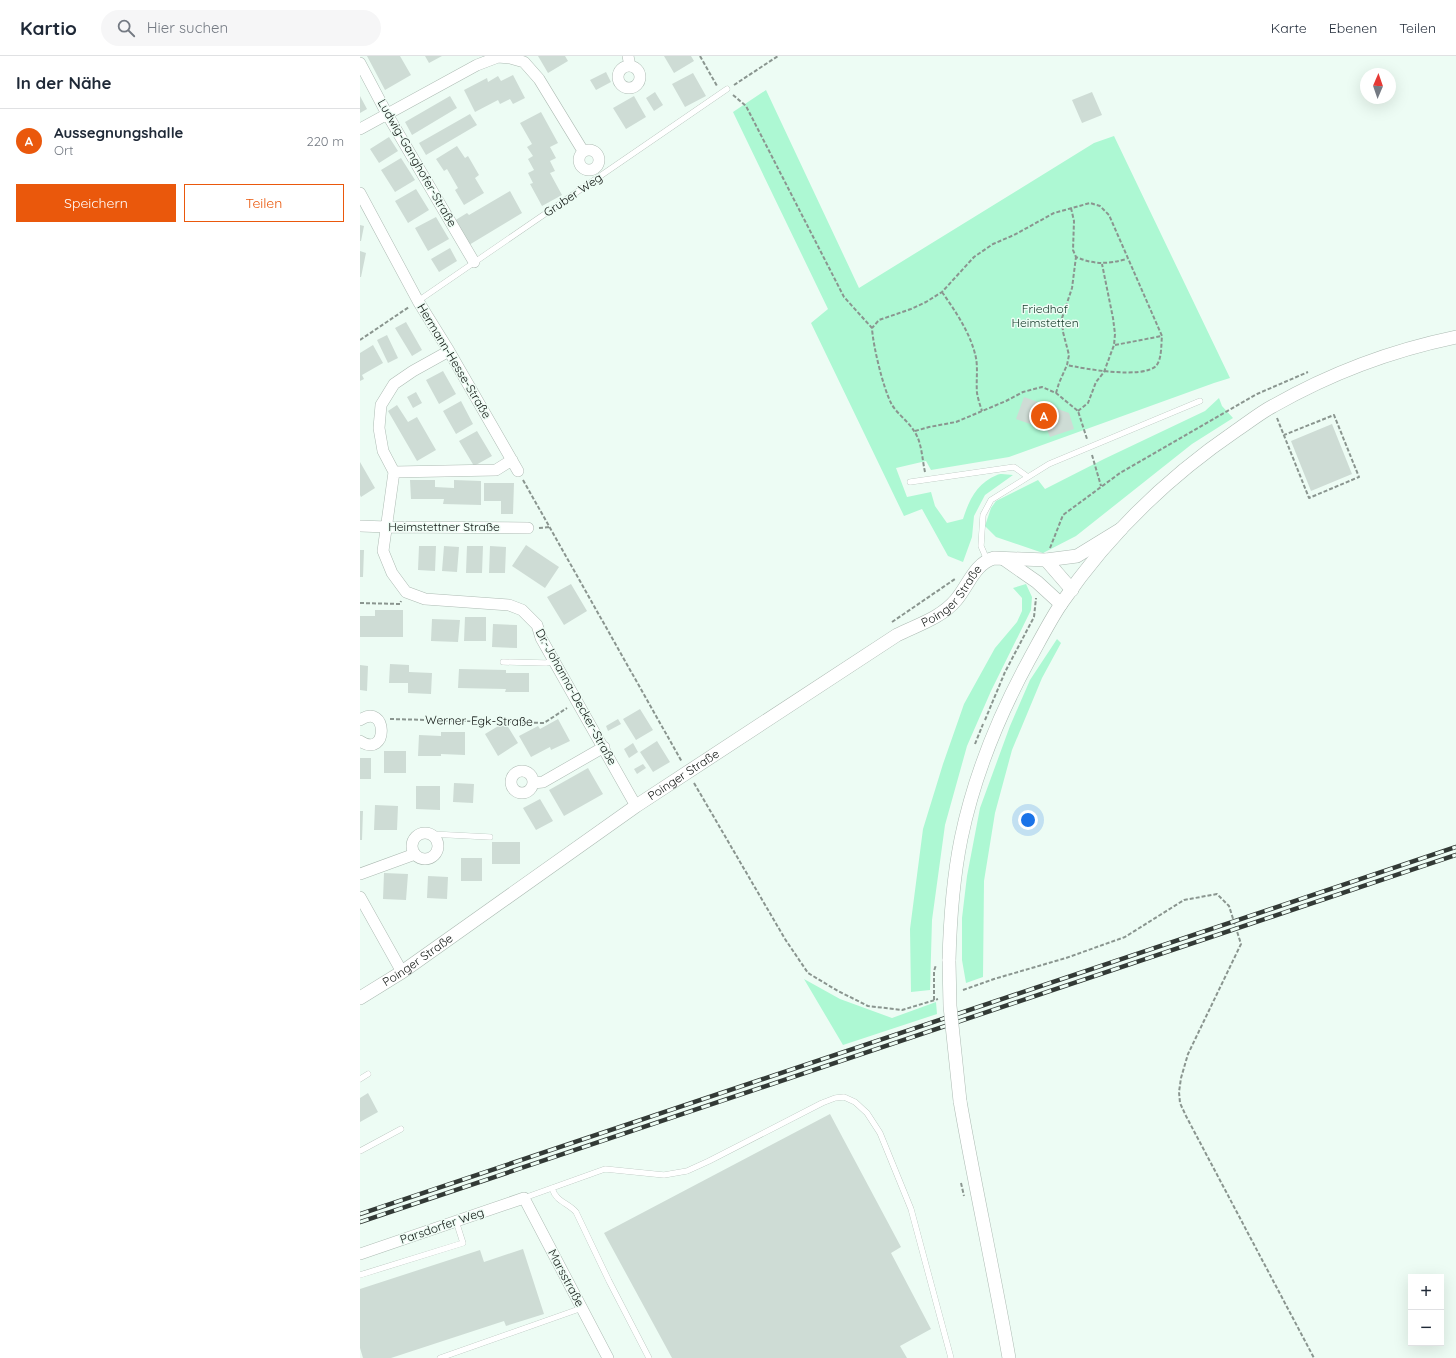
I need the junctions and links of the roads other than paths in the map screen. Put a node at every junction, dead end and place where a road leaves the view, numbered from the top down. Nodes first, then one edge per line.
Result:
1 (526, 59) edge
2 (474, 60) edge
3 (360, 63) edge
4 (725, 91) road end
5 (387, 114) junction
6 (360, 129) edge
7 (583, 151) dead end
8 (360, 193) edge
9 (474, 262) junction
10 (418, 301) junction
11 (1456, 337) edge
12 (449, 351) junction
13 (1200, 401) dead end
14 (512, 460) junction
15 (518, 471) road end
16 (394, 472) junction
17 (1028, 477) junction
18 (910, 482) dead end
19 (360, 526) edge
20 (387, 527) junction
21 (528, 528) dead end
22 (1121, 529) junction
23 (1004, 559) junction
24 (987, 560) junction
25 (1046, 560) junction
26 (1072, 590) junction
27 (1061, 604) junction
28 (554, 661) junction
29 (503, 662) dead end
30 (360, 720) edge
31 (360, 741) edge
32 (604, 747) junction
33 (533, 783) dead end
34 (636, 806) junction
35 (431, 834) junction
36 (490, 837) dead end
37 (415, 854) junction
38 (360, 874) edge
39 (360, 897) edge
40 (402, 972) junction
41 (360, 998) edge
42 (368, 1074) dead end
43 (360, 1079) edge
44 (401, 1129) dead end
45 (360, 1151) edge
46 (552, 1188) junction
47 (524, 1198) junction
48 (456, 1221) junction
49 (360, 1254) edge
50 (360, 1275) edge
51 (582, 1308) junction
52 (440, 1358) edge
53 (608, 1358) edge
54 (649, 1358) edge
55 (951, 1358) edge
56 (1009, 1358) edge

1 - 2 street
1 - 7 street
2 - 5 street
3 - 5 street, Ludwig-Ganghofer-Straße
4 - 9 lane, Gruber Weg
5 - 6 street
5 - 9 street, Ludwig-Ganghofer-Straße
8 - 10 street, Hermann-Hesse-Straße
9 - 10 lane, Gruber Weg
10 - 12 street, Hermann-Hesse-Straße
11 - 22 street
12 - 14 street, Hermann-Hesse-Straße
12 - 16 street
13 - 17 lane
14 - 15 street, Hermann-Hesse-Straße
14 - 16 street
16 - 20 street
17 - 18 lane
17 - 24 lane
19 - 20 street, Heimstettner Straße
20 - 21 street, Heimstettner Straße
20 - 28 street, Dr.-Johanna-Decker-Straße
22 - 25 street, Poinger Straße
22 - 26 street
23 - 24 street, Poinger Straße
23 - 25 street, Poinger Straße
23 - 27 street
24 - 34 street, Poinger Straße
25 - 26 street
26 - 27 street
27 - 56 street, bridge
28 - 29 lane
28 - 32 street, Dr.-Johanna-Decker-Straße
30 - 31 street
32 - 33 street
32 - 34 street, Dr.-Johanna-Decker-Straße
34 - 40 street, Poinger Straße
35 - 36 lane
35 - 37 street
35 - 37 street
37 - 38 street
39 - 40 street
40 - 41 street, Poinger Straße
42 - 43 lane
44 - 45 lane
46 - 47 lane
46 - 54 lane
46 - 55 lane
47 - 48 street, Parsdorfer Weg
47 - 51 street, Marsstraße
48 - 49 street, Parsdorfer Weg
48 - 50 lane
51 - 52 lane
51 - 53 street, Marsstraße

